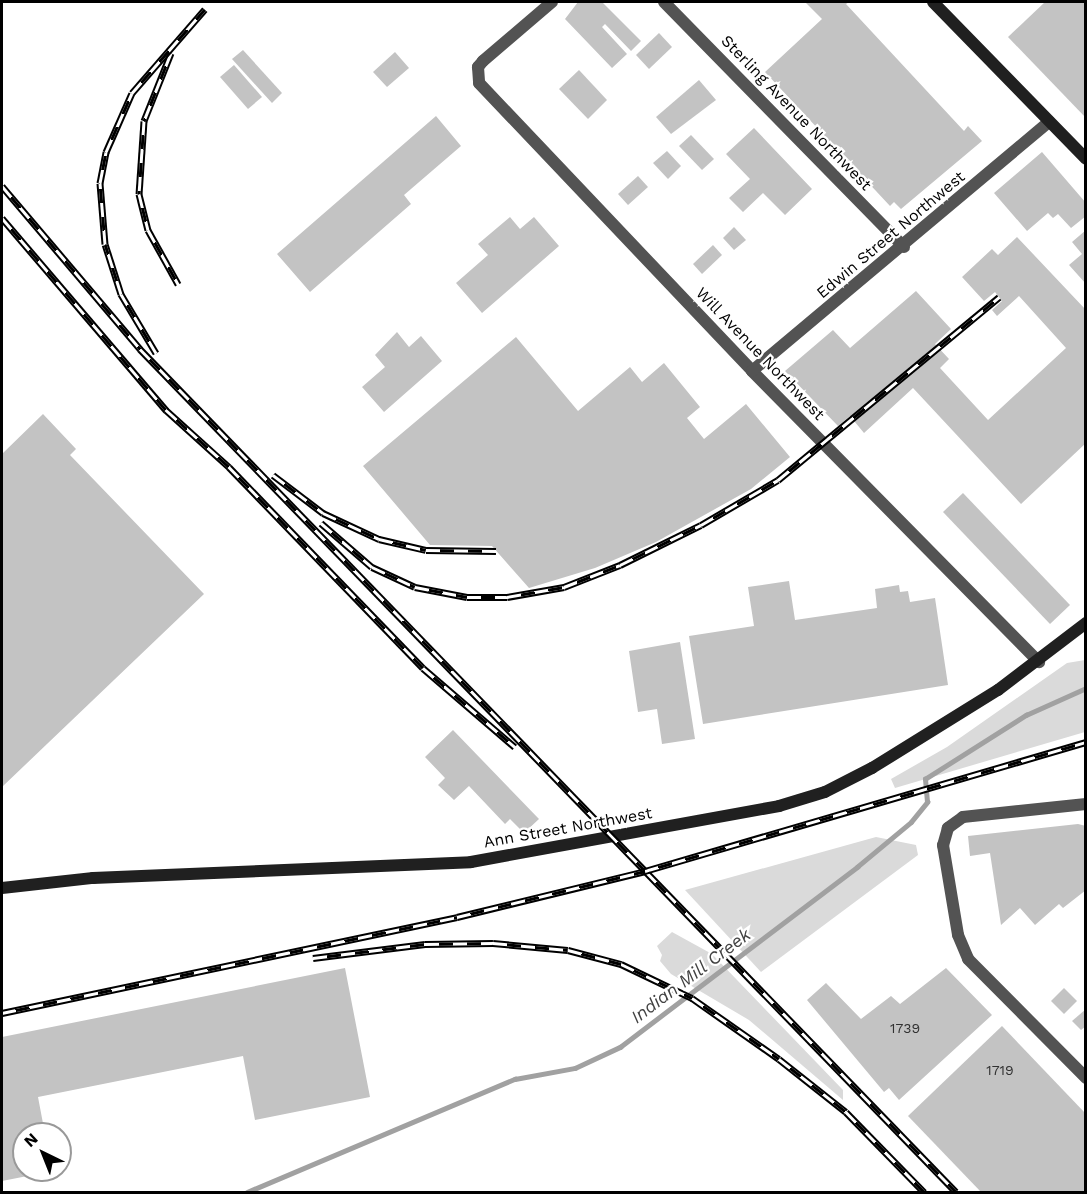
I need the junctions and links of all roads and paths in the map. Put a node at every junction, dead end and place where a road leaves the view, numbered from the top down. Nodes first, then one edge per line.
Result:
1 (552, 2) edge
2 (664, 2) edge
3 (933, 2) edge
4 (1049, 122) junction
5 (1086, 159) edge
6 (904, 247) junction
7 (752, 371) junction
8 (1086, 623) edge
9 (1039, 662) junction
10 (1086, 804) edge
11 (2, 888) edge
12 (1086, 1078) edge

1 - 7 street, Will Avenue Northwest
2 - 6 street, Sterling Avenue Northwest
3 - 4 main road
4 - 5 main road
4 - 6 street, Edwin Street Northwest
6 - 7 street, Edwin Street Northwest
7 - 9 street, Will Avenue Northwest
8 - 9 main road, Ann Street Northwest
9 - 11 main road, Ann Street Northwest
10 - 12 street

